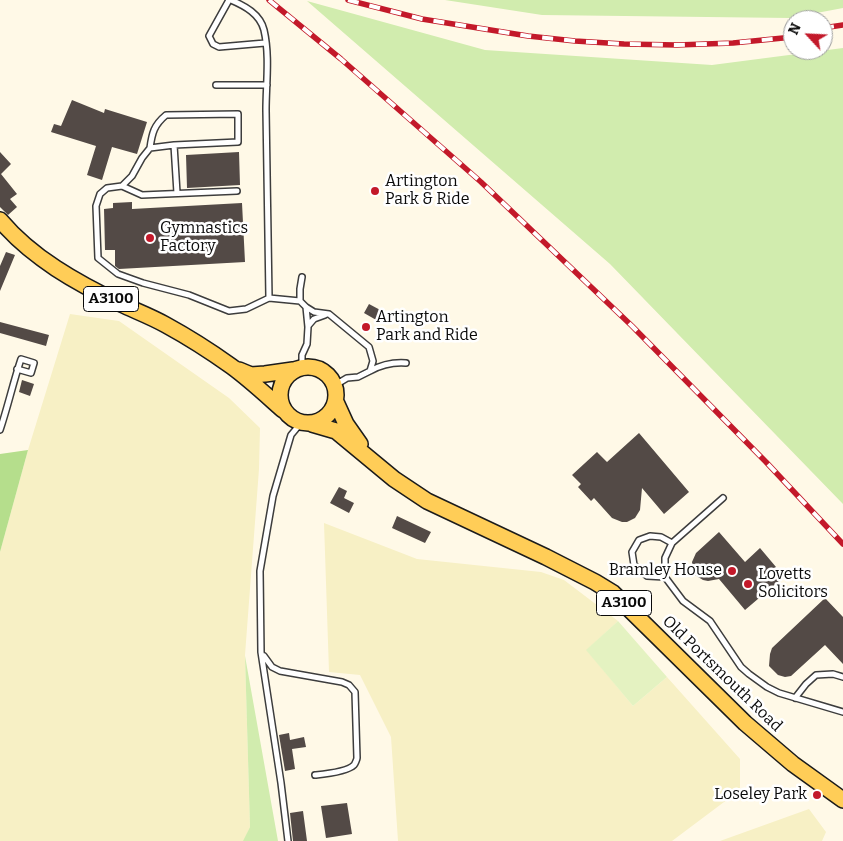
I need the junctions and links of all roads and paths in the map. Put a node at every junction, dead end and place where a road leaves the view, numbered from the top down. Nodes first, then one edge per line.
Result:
1 (230, 0) edge
2 (265, 44) junction
3 (216, 84) dead end
4 (267, 85) junction
5 (174, 145) junction
6 (150, 148) junction
7 (122, 186) junction
8 (237, 191) dead end
9 (177, 193) junction
10 (0, 220) edge
11 (302, 277) dead end
12 (270, 298) junction
13 (300, 301) junction
14 (306, 307) junction
15 (329, 314) junction
16 (308, 327) junction
17 (406, 363) dead end
18 (231, 366) junction
19 (298, 368) junction
20 (17, 369) dead end
21 (370, 371) junction
22 (336, 396) junction
23 (284, 410) junction
24 (307, 423) junction
25 (0, 430) edge
26 (369, 458) junction
27 (724, 498) dead end
28 (672, 543) junction
29 (665, 577) junction
30 (261, 652) junction
31 (843, 677) edge
32 (795, 698) junction
33 (843, 712) edge
34 (315, 775) dead end
35 (840, 796) edge
36 (288, 841) edge

1 - 2 lane
1 - 2 lane
2 - 4 lane
3 - 4 lane
4 - 12 lane
5 - 6 lane
5 - 6 lane
5 - 9 lane
6 - 7 lane
7 - 9 lane
7 - 12 lane
8 - 9 lane
10 - 18 main road, A3100
11 - 13 lane
12 - 13 lane
13 - 14 lane
14 - 15 lane
14 - 16 lane
15 - 16 lane
15 - 21 lane
16 - 19 lane
17 - 21 lane
18 - 19 main road, A3100
18 - 23 main road, A3100
19 - 22 main road
19 - 23 main road
20 - 25 lane
21 - 22 lane
22 - 24 main road
22 - 26 main road, Old Portsmouth Road / A3100
23 - 24 main road
24 - 26 main road, Old Portsmouth Road / A3100
24 - 30 lane
26 - 35 main road, Old Portsmouth Road / A3100
27 - 28 lane
28 - 29 lane
28 - 29 lane
29 - 32 lane
30 - 34 lane
30 - 36 lane
31 - 32 lane
32 - 33 lane

